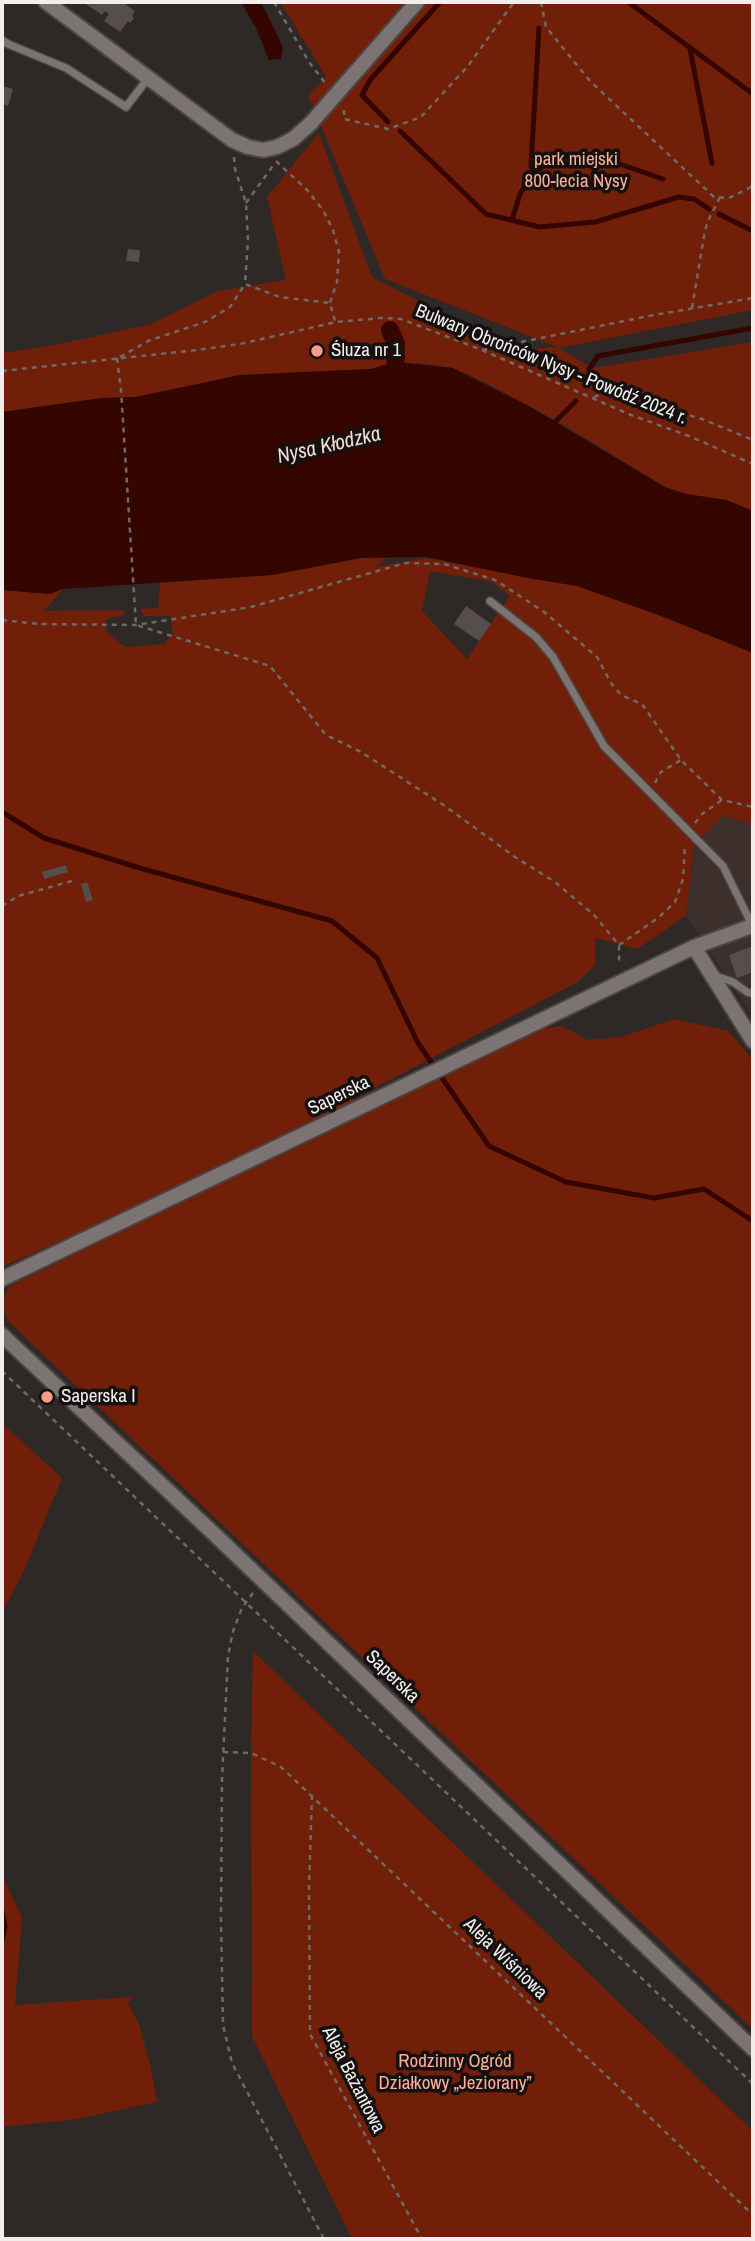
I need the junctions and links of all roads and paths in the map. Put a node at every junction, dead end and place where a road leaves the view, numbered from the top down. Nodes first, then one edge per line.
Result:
1 (46, 2) edge
2 (274, 2) edge
3 (418, 2) edge
4 (514, 2) edge
5 (541, 2) edge
6 (2, 40) edge
7 (149, 76) junction
8 (335, 96) junction
9 (232, 140) junction
10 (277, 154) junction
11 (753, 186) edge
12 (720, 197) junction
13 (246, 203) junction
14 (245, 284) junction
15 (753, 298) edge
16 (330, 303) junction
17 (692, 308) junction
18 (336, 322) junction
19 (482, 350) junction
20 (117, 358) junction
21 (2, 371) edge
22 (594, 397) junction
23 (753, 440) edge
24 (753, 464) edge
25 (490, 601) dead end
26 (2, 620) edge
27 (136, 625) junction
28 (681, 760) junction
29 (650, 792) junction
30 (722, 800) junction
31 (753, 807) edge
32 (690, 831) junction
33 (72, 881) dead end
34 (2, 905) edge
35 (753, 925) edge
36 (619, 945) junction
37 (694, 947) junction
38 (712, 975) junction
39 (622, 982) junction
40 (753, 994) edge
41 (753, 1041) edge
42 (2, 1279) edge
43 (2, 1335) edge
44 (2, 1371) edge
45 (264, 1582) junction
46 (245, 1602) junction
47 (223, 1752) junction
48 (312, 1795) junction
49 (753, 2049) edge
50 (753, 2084) edge
51 (753, 2215) edge
52 (324, 2239) edge
53 (422, 2239) edge

1 - 7 street
2 - 8 path
3 - 8 street
4 - 8 path
5 - 12 path
6 - 7 lane
7 - 9 street
8 - 10 street
9 - 10 street
9 - 13 path
10 - 13 path
10 - 16 path
11 - 12 path
12 - 17 path
13 - 14 path
14 - 16 path
14 - 20 path
15 - 17 path
16 - 18 path
17 - 19 path
18 - 19 path, Bulwary Obrońców Nysy - Powódź 2024 r.
18 - 20 path, Bulwary Obrońców Nysy - Powódź 2024 r.
19 - 22 path, Bulwary Obrońców Nysy - Powódź 2024 r.
20 - 21 path, Bulwary Obrońców Nysy - Powódź 2024 r.
20 - 27 path
22 - 23 path
22 - 24 path, Bulwary Obrońców Nysy - Powódź 2024 r.
25 - 29 lane
26 - 27 path
27 - 28 path
27 - 36 path
28 - 29 path
28 - 30 path
29 - 32 lane
30 - 31 path
30 - 32 path
32 - 35 lane
32 - 36 path
33 - 34 path
35 - 37 street, Saperska
36 - 39 path
37 - 38 street
37 - 39 street, Saperska
38 - 40 lane
38 - 41 street
39 - 42 street, Saperska
43 - 45 street, Saperska
44 - 46 path
45 - 46 path
45 - 49 street, Saperska
46 - 47 path
46 - 50 path
47 - 48 path, Aleja Wiśniowa
47 - 52 path
48 - 51 path, Aleja Wiśniowa
48 - 53 path, Aleja Bażantowa

